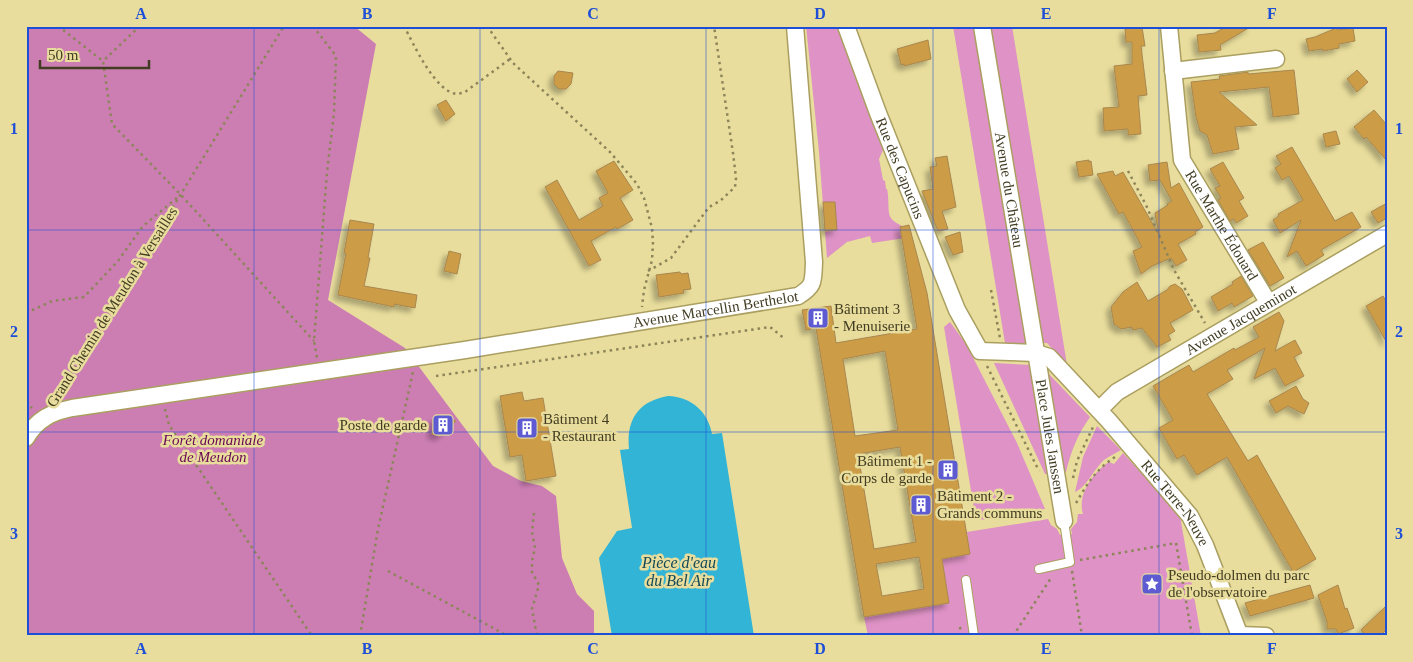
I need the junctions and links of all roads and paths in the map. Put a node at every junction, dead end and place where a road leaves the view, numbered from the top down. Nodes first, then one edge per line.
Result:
1 (58, 26) edge
2 (140, 26) edge
3 (284, 26) edge
4 (313, 26) edge
5 (404, 26) edge
6 (487, 26) edge
7 (714, 26) edge
8 (795, 26) edge
9 (846, 26) edge
10 (982, 26) edge
11 (1169, 26) edge
12 (510, 59) junction
13 (1276, 59) dead end
14 (104, 60) junction
15 (1174, 71) junction
16 (1128, 171) dead end
17 (181, 194) junction
18 (1387, 234) edge
19 (648, 271) junction
20 (991, 290) dead end
21 (1268, 302) junction
22 (26, 313) edge
23 (643, 321) junction
24 (1212, 336) junction
25 (785, 339) dead end
26 (314, 341) junction
27 (980, 351) junction
28 (1002, 352) junction
29 (1036, 352) junction
30 (416, 356) junction
31 (319, 371) junction
32 (436, 376) dead end
33 (161, 395) junction
34 (1100, 410) junction
35 (44, 418) junction
36 (26, 438) edge
37 (1133, 448) junction
38 (1043, 477) dead end
39 (1073, 478) dead end
40 (534, 513) dead end
41 (1064, 521) junction
42 (1070, 562) junction
43 (1039, 568) dead end
44 (388, 571) dead end
45 (966, 580) dead end
46 (1240, 635) edge
47 (312, 636) edge
48 (360, 636) edge
49 (508, 636) edge
50 (537, 636) edge
51 (974, 636) edge
52 (1013, 636) edge
53 (1082, 636) edge
54 (1192, 636) edge
55 (1266, 636) edge

1 - 14 path
2 - 14 path
3 - 17 path, Grand Chemin de Meudon à Versailles
4 - 26 path
5 - 12 path
6 - 12 path
7 - 19 path
8 - 23 street, Avenue Marcellin Berthelot
9 - 27 street, Rue des Capucins
10 - 29 street, Avenue du Château
11 - 15 street, Rue Marthe Édouard
12 - 19 path
13 - 15 street
14 - 17 path
15 - 21 street, Rue Marthe Édouard
16 - 24 path
17 - 22 path
17 - 26 path
17 - 35 path, Grand Chemin de Meudon à Versailles
18 - 21 street, Avenue Jacqueminot
19 - 23 path
20 - 28 path
21 - 24 street, Avenue Jacqueminot
23 - 30 street, Avenue Marcellin Berthelot
24 - 34 street, Avenue Jacqueminot
25 - 32 path
26 - 31 path
27 - 28 street
27 - 38 path
28 - 29 street
29 - 34 street, Place Jules Janssen
29 - 41 street, Place Jules Janssen
30 - 31 street, Grand Chemin de Meudon à Versailles
30 - 48 path
31 - 33 street, Grand Chemin de Meudon à Versailles
33 - 35 street, Grand Chemin de Meudon à Versailles
33 - 47 path
34 - 37 street, Rue Terre-Neuve
34 - 39 path
35 - 36 street
37 - 41 path
37 - 46 street, Rue Terre-Neuve
40 - 50 path
41 - 42 lane
42 - 43 lane
42 - 52 path
42 - 53 path
42 - 54 path
44 - 49 path
45 - 51 lane
46 - 55 street

